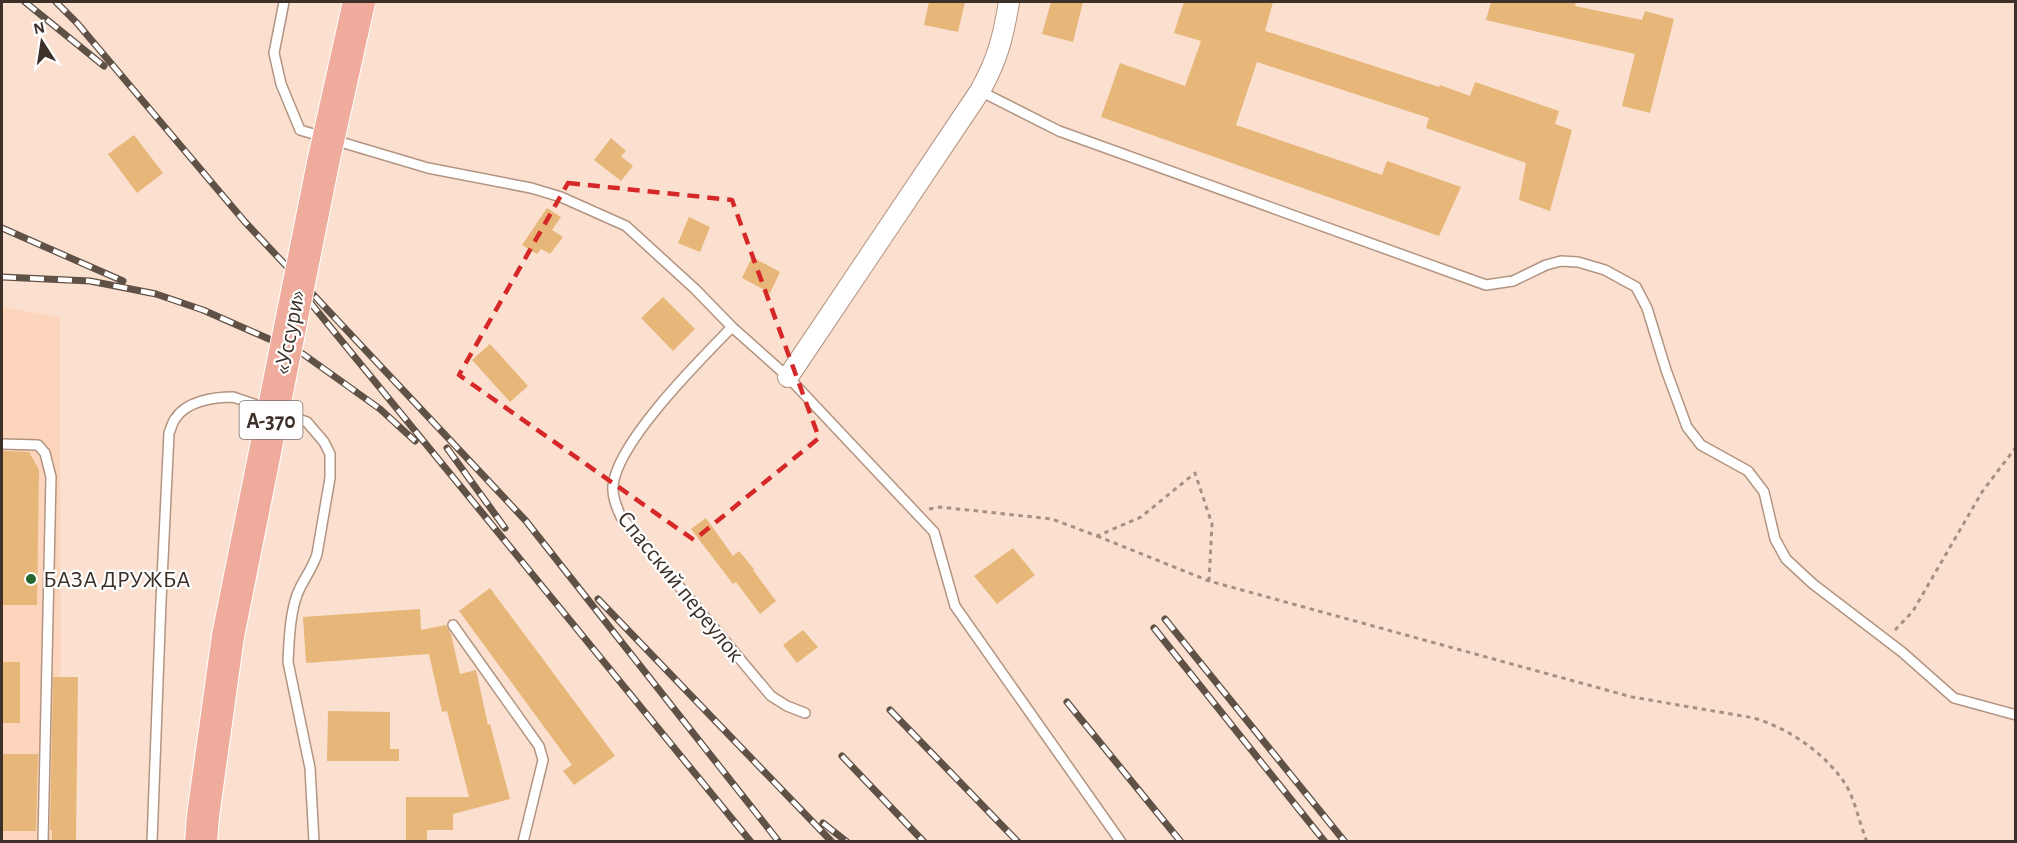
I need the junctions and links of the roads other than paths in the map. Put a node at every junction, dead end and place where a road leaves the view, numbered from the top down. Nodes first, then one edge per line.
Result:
1 (284, 2) edge
2 (359, 2) edge
3 (1009, 2) edge
4 (980, 91) junction
5 (732, 327) junction
6 (789, 377) junction
7 (2, 444) edge
8 (453, 625) dead end
9 (805, 713) dead end
10 (2016, 715) edge
11 (43, 842) edge
12 (152, 842) edge
13 (201, 842) edge
14 (314, 842) edge
15 (523, 842) edge
16 (1120, 842) edge

1 - 5 lane
2 - 13 highway, «Уссури» / А-370, bridge
3 - 4 street
4 - 6 street
4 - 10 lane
5 - 6 lane
5 - 9 lane, Спасский переулок
6 - 16 lane
7 - 11 lane
8 - 15 lane
12 - 14 lane

